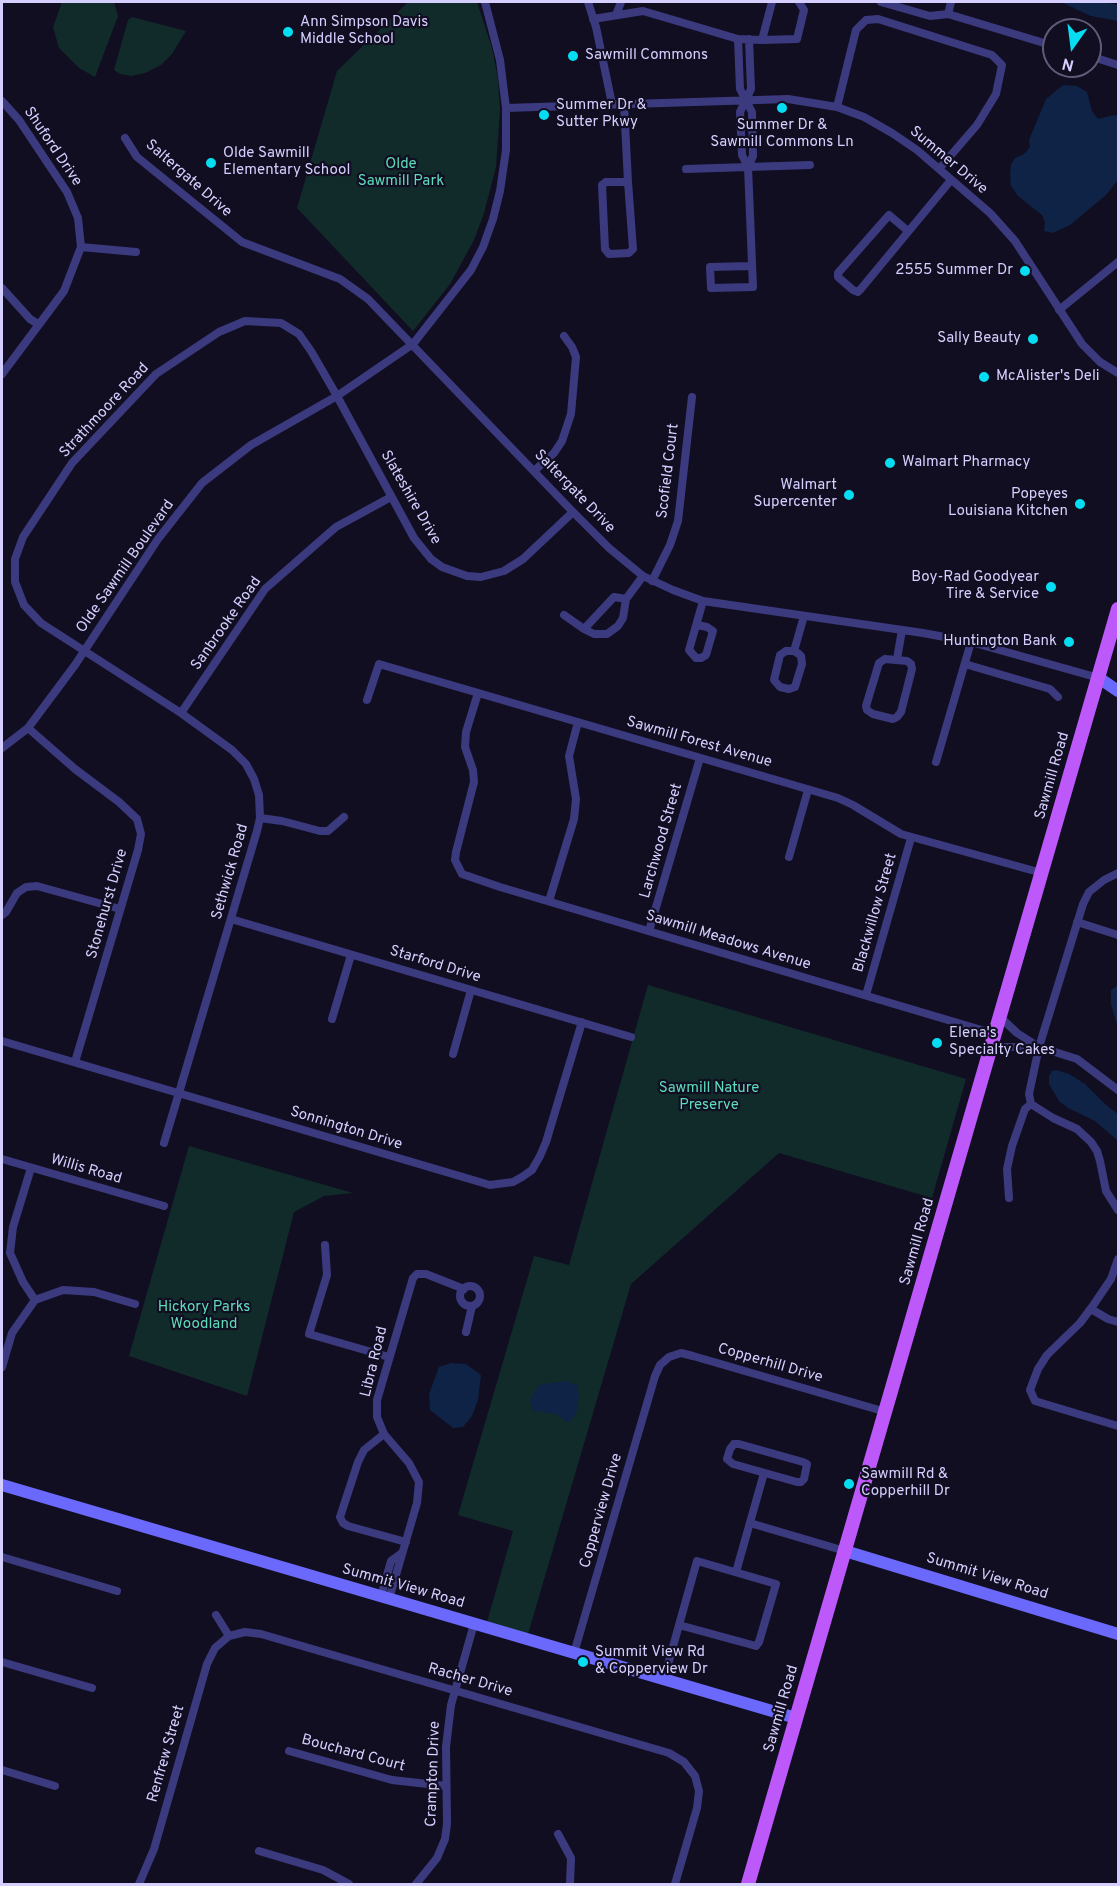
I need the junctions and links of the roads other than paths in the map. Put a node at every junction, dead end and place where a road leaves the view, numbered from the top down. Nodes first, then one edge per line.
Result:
1 (485, 2) edge
2 (588, 2) edge
3 (621, 2) edge
4 (772, 2) edge
5 (799, 2) edge
6 (881, 2) edge
7 (951, 2) edge
8 (948, 14) junction
9 (616, 15) junction
10 (593, 19) junction
11 (738, 39) junction
12 (749, 39) junction
13 (762, 40) junction
14 (1042, 42) edge
15 (1102, 60) edge
16 (1119, 65) edge
17 (747, 100) junction
18 (2, 101) edge
19 (612, 104) junction
20 (624, 104) junction
21 (837, 107) junction
22 (507, 108) junction
23 (125, 138) dead end
24 (810, 165) dead end
25 (748, 167) junction
26 (686, 169) dead end
27 (939, 169) junction
28 (951, 180) junction
29 (628, 182) junction
30 (908, 231) junction
31 (81, 247) junction
32 (136, 252) dead end
33 (1119, 262) edge
34 (752, 266) junction
35 (2, 288) edge
36 (1059, 310) junction
37 (38, 324) junction
38 (564, 336) dead end
39 (413, 344) junction
40 (1119, 373) edge
41 (2, 374) edge
42 (337, 396) junction
43 (692, 397) dead end
44 (534, 471) junction
45 (391, 496) junction
46 (573, 512) junction
47 (643, 576) junction
48 (652, 580) junction
49 (626, 598) junction
50 (703, 601) junction
51 (1119, 609) edge
52 (564, 615) dead end
53 (804, 616) junction
54 (697, 625) dead end
55 (584, 629) junction
56 (902, 630) junction
57 (971, 642) junction
58 (84, 651) junction
59 (794, 651) junction
60 (897, 659) junction
61 (964, 664) junction
62 (1099, 678) junction
63 (1119, 679) edge
64 (1119, 691) edge
65 (478, 693) junction
66 (1058, 698) dead end
67 (367, 700) dead end
68 (181, 713) junction
69 (578, 722) junction
70 (28, 728) junction
71 (2, 748) edge
72 (700, 758) junction
73 (936, 762) dead end
74 (808, 790) junction
75 (344, 817) dead end
76 (261, 818) junction
77 (911, 838) junction
78 (789, 857) dead end
79 (1042, 873) junction
80 (1119, 873) edge
81 (549, 901) junction
82 (120, 909) junction
83 (2, 915) edge
84 (231, 919) junction
85 (1077, 922) junction
86 (650, 931) junction
87 (1119, 935) edge
88 (351, 954) junction
89 (471, 990) junction
90 (866, 995) junction
91 (1000, 1017) junction
92 (332, 1019) dead end
93 (582, 1023) junction
94 (631, 1036) dead end
95 (993, 1040) junction
96 (2, 1041) edge
97 (1039, 1047) junction
98 (453, 1054) dead end
99 (75, 1062) junction
100 (1119, 1090) edge
101 (178, 1094) junction
102 (1031, 1104) junction
103 (165, 1143) dead end
104 (2, 1159) edge
105 (31, 1168) junction
106 (1009, 1198) dead end
107 (164, 1206) dead end
108 (1119, 1210) edge
109 (325, 1245) dead end
110 (6, 1253) edge
111 (1119, 1259) edge
112 (464, 1289) junction
113 (35, 1300) junction
114 (135, 1304) dead end
115 (472, 1306) junction
116 (1090, 1309) junction
117 (1119, 1322) edge
118 (466, 1332) dead end
119 (389, 1357) junction
120 (2, 1367) edge
121 (655, 1376) joint
122 (886, 1412) junction
123 (1119, 1426) edge
124 (384, 1434) junction
125 (764, 1473) junction
126 (2, 1485) edge
127 (750, 1523) junction
128 (406, 1542) junction
129 (845, 1551) junction
130 (2, 1557) edge
131 (736, 1572) junction
132 (117, 1591) dead end
133 (385, 1598) junction
134 (216, 1615) dead end
135 (474, 1624) junction
136 (679, 1625) junction
137 (1119, 1634) edge
138 (229, 1636) junction
139 (574, 1653) junction
140 (2, 1662) edge
141 (664, 1679) junction
142 (92, 1688) dead end
143 (455, 1691) junction
144 (796, 1718) junction
145 (289, 1751) dead end
146 (2, 1770) edge
147 (55, 1786) dead end
148 (446, 1786) junction
149 (558, 1834) dead end
150 (259, 1851) dead end
151 (419, 1883) edge
152 (139, 1884) edge
153 (349, 1884) edge
154 (570, 1884) edge
155 (675, 1884) edge
156 (748, 1884) edge

1 - 22 street, Olde Sawmill Boulevard
2 - 10 street
3 - 9 street
4 - 13 street
5 - 13 street
6 - 8 street
7 - 8 street
8 - 14 street
9 - 10 street
9 - 11 street
10 - 19 street
11 - 12 street
11 - 17 street
12 - 13 street
12 - 17 street
15 - 16 street
17 - 20 street, Summer Drive
17 - 21 street, Summer Drive
17 - 25 street
18 - 31 street, Shuford Drive
19 - 20 street, Summer Drive
19 - 22 street, Summer Drive
20 - 29 street
21 - 27 street, Summer Drive
21 - 27 street
22 - 39 street, Olde Sawmill Boulevard
23 - 39 street, Saltergate Drive
24 - 25 street
25 - 26 street
25 - 34 street
27 - 28 street, Summer Drive
28 - 30 street
28 - 36 street, Summer Drive
29 - 29 street
30 - 30 street
31 - 32 street
31 - 37 street
33 - 36 street
34 - 34 street
35 - 37 street
36 - 40 street, Summer Drive
37 - 41 street
38 - 44 street
39 - 42 street, Olde Sawmill Boulevard
39 - 44 street, Saltergate Drive
42 - 45 street, Slateshire Drive
42 - 58 street, Olde Sawmill Boulevard
42 - 58 street, Strathmoore Road
43 - 48 street, Scofield Court
44 - 46 street, Saltergate Drive
45 - 46 street, Slateshire Drive
45 - 68 street, Sanbrooke Road
46 - 47 street, Saltergate Drive
47 - 48 street, Saltergate Drive
47 - 49 street
48 - 50 street, Saltergate Drive
49 - 55 street
49 - 55 street
50 - 53 street, Saltergate Drive
50 - 54 street
51 - 62 main road, Sawmill Road
52 - 55 street
53 - 56 street, Saltergate Drive
53 - 59 street
56 - 57 street, Saltergate Drive
56 - 60 street
57 - 61 street
57 - 62 street, Saltergate Drive
58 - 68 street, Sethwick Road
58 - 70 street, Olde Sawmill Boulevard
59 - 59 street
60 - 60 street
61 - 66 street
61 - 73 street
62 - 63 street
62 - 64 street
62 - 79 main road, Sawmill Road
65 - 67 street, Sawmill Forest Avenue
65 - 69 street, Sawmill Forest Avenue
65 - 81 street, Sawmill Meadows Avenue
68 - 76 street, Sethwick Road
69 - 72 street, Sawmill Forest Avenue
69 - 81 street
70 - 71 street, Olde Sawmill Boulevard
70 - 82 street, Stonehurst Drive
72 - 74 street, Sawmill Forest Avenue
72 - 86 street, Larchwood Street
74 - 77 street, Sawmill Forest Avenue
74 - 78 street
75 - 76 street
76 - 84 street, Sethwick Road
77 - 79 street, Sawmill Forest Avenue
77 - 90 street, Blackwillow Street
79 - 91 main road, Sawmill Road
80 - 85 street
81 - 86 street, Sawmill Meadows Avenue
82 - 83 street
82 - 99 street, Stonehurst Drive
84 - 88 street, Starford Drive
84 - 101 street, Sethwick Road
85 - 87 street
85 - 97 street
86 - 90 street, Sawmill Meadows Avenue
88 - 89 street, Starford Drive
88 - 92 street
89 - 93 street, Starford Drive
89 - 98 street
90 - 95 street, Sawmill Meadows Avenue
91 - 95 main road, Sawmill Road
91 - 97 street
93 - 94 street, Starford Drive
93 - 101 street, Sonnington Drive
95 - 97 street, Sawmill Meadows Avenue
95 - 122 main road, Sawmill Road
96 - 99 street, Sonnington Drive
97 - 100 street
97 - 102 street
99 - 101 street, Sonnington Drive
101 - 103 street, Sethwick Road
102 - 106 street
102 - 108 street
104 - 105 street, Willis Road
105 - 107 street, Willis Road
105 - 110 street
109 - 119 street
110 - 113 street
111 - 116 street
112 - 115 street
112 - 115 street
112 - 119 street, Libra Road
113 - 114 street
113 - 120 street
115 - 118 street
116 - 117 street
116 - 123 street
119 - 124 street, Libra Road
121 - 122 street, Copperhill Drive
121 - 139 street, Copperview Drive
122 - 129 main road, Sawmill Road
124 - 128 street, Libra Road
124 - 128 street
125 - 125 street
125 - 127 street
126 - 133 street, Summit View Road
127 - 129 street
127 - 131 street
128 - 133 street, Libra Road
129 - 137 street, Summit View Road
129 - 144 main road, Sawmill Road
130 - 132 street
131 - 136 street
131 - 136 street
133 - 135 street, Summit View Road
134 - 138 street
135 - 139 street, Summit View Road
135 - 143 street, Crampton Drive
136 - 141 street
138 - 143 street, Racher Drive
138 - 152 street, Renfrew Street
139 - 141 street, Summit View Road
140 - 142 street
141 - 144 street, Summit View Road
143 - 148 street, Crampton Drive
143 - 155 street, Racher Drive
144 - 156 main road, Sawmill Road
145 - 148 street, Bouchard Court
146 - 147 street
148 - 151 street, Crampton Drive
149 - 154 street
150 - 153 street

